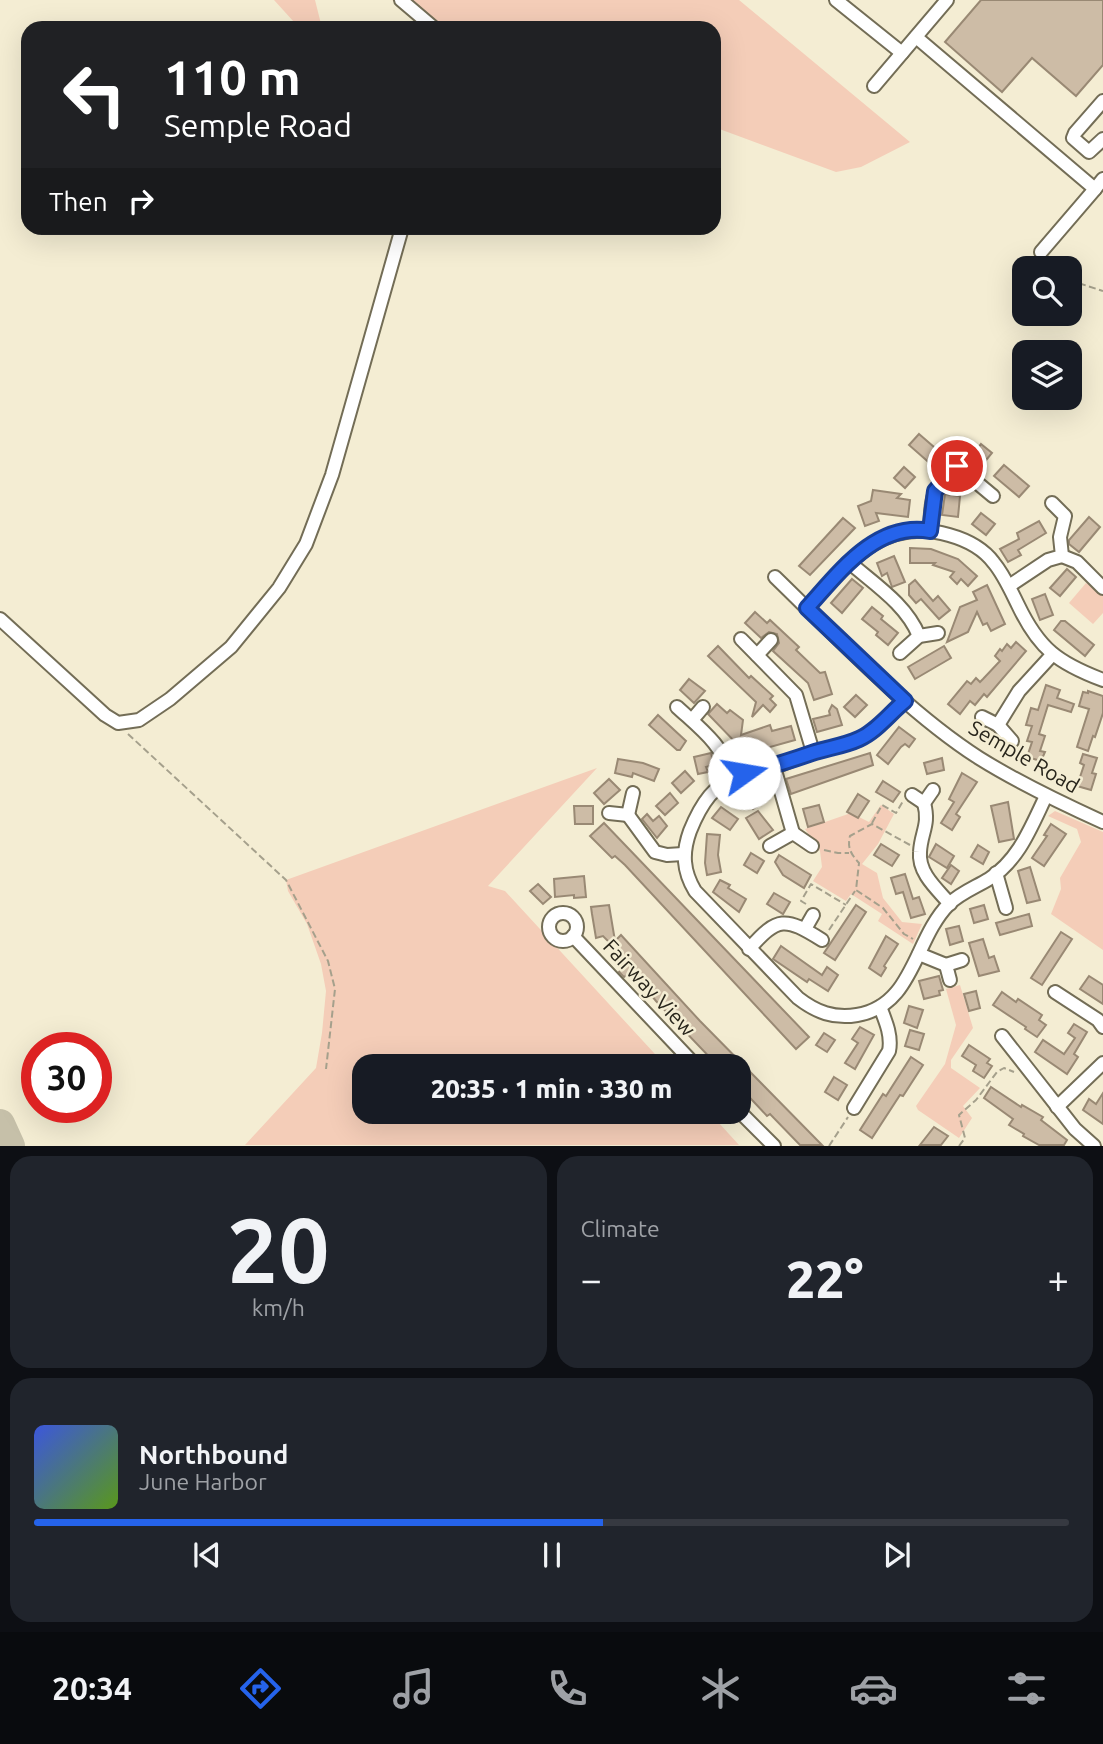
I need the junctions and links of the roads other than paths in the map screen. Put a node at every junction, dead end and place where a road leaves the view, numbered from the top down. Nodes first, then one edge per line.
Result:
1 (401, 0) edge
2 (836, 0) edge
3 (947, 0) edge
4 (426, 21) edge
5 (916, 37) junction
6 (902, 53) junction
7 (874, 86) dead end
8 (1103, 101) edge
9 (1103, 139) edge
10 (1099, 184) edge
11 (400, 235) edge
12 (1041, 252) dead end
13 (957, 446) dead end
14 (957, 466) junction
15 (993, 496) dead end
16 (1052, 503) dead end
17 (930, 531) junction
18 (1062, 556) junction
19 (849, 562) junction
20 (775, 577) dead end
21 (1009, 586) junction
22 (1103, 588) edge
23 (807, 608) junction
24 (0, 619) edge
25 (938, 633) dead end
26 (919, 636) junction
27 (741, 639) dead end
28 (771, 640) dead end
29 (900, 653) dead end
30 (757, 655) junction
31 (1052, 655) junction
32 (1103, 680) edge
33 (905, 701) junction
34 (677, 707) dead end
35 (703, 707) dead end
36 (982, 717) dead end
37 (692, 720) junction
38 (998, 725) junction
39 (1013, 741) dead end
40 (813, 752) junction
41 (774, 767) junction
42 (733, 778) junction
43 (933, 790) dead end
44 (633, 793) dead end
45 (909, 796) road end
46 (1046, 796) junction
47 (924, 803) junction
48 (609, 813) dead end
49 (628, 815) junction
50 (1103, 822) edge
51 (793, 832) junction
52 (770, 846) dead end
53 (812, 846) road end
54 (683, 854) junction
55 (996, 873) junction
56 (950, 904) junction
57 (1006, 908) dead end
58 (813, 915) road end
59 (805, 929) junction
60 (573, 936) dead end
61 (822, 940) road end
62 (749, 949) junction
63 (921, 949) junction
64 (962, 960) dead end
65 (946, 965) junction
66 (950, 980) dead end
67 (1055, 992) dead end
68 (880, 1007) junction
69 (1103, 1027) edge
70 (1002, 1036) dead end
71 (685, 1054) edge
72 (1103, 1063) edge
73 (856, 1080) dead end
74 (867, 1088) junction
75 (1058, 1107) junction
76 (854, 1108) road end
77 (751, 1123) edge
78 (775, 1146) edge
79 (1094, 1146) edge

1 - 4 street
2 - 6 street
3 - 5 street
5 - 6 street
5 - 10 street
6 - 7 street
8 - 9 street
10 - 12 street
11 - 24 street
13 - 14 street
14 - 15 street
14 - 17 street
16 - 18 street
17 - 19 street
17 - 21 street
18 - 21 street
18 - 22 street
19 - 23 street
19 - 26 street
20 - 23 street, Semple Road
21 - 31 street
23 - 33 street, Semple Road
25 - 26 street
26 - 29 street
27 - 30 street
28 - 30 street
30 - 40 street
31 - 32 street
31 - 38 street
33 - 40 street
33 - 46 street, Semple Road
34 - 37 street
35 - 37 street
36 - 38 street
37 - 42 street
38 - 39 street
40 - 41 street
41 - 42 street
41 - 51 street
42 - 54 street
43 - 47 street
44 - 49 street
45 - 47 street
46 - 50 street, Semple Road
46 - 55 street
47 - 56 street
48 - 49 street
49 - 54 street
51 - 52 street
51 - 53 street
54 - 62 street
55 - 56 street
55 - 57 street
56 - 63 street
58 - 59 street
59 - 61 street
59 - 62 street
60 - 71 street, Fairway View
62 - 68 street
63 - 65 street
63 - 68 street
64 - 65 street
65 - 66 street
67 - 69 street
68 - 74 street
70 - 75 street
72 - 75 street
73 - 74 street
74 - 76 street
75 - 79 street
77 - 78 street

